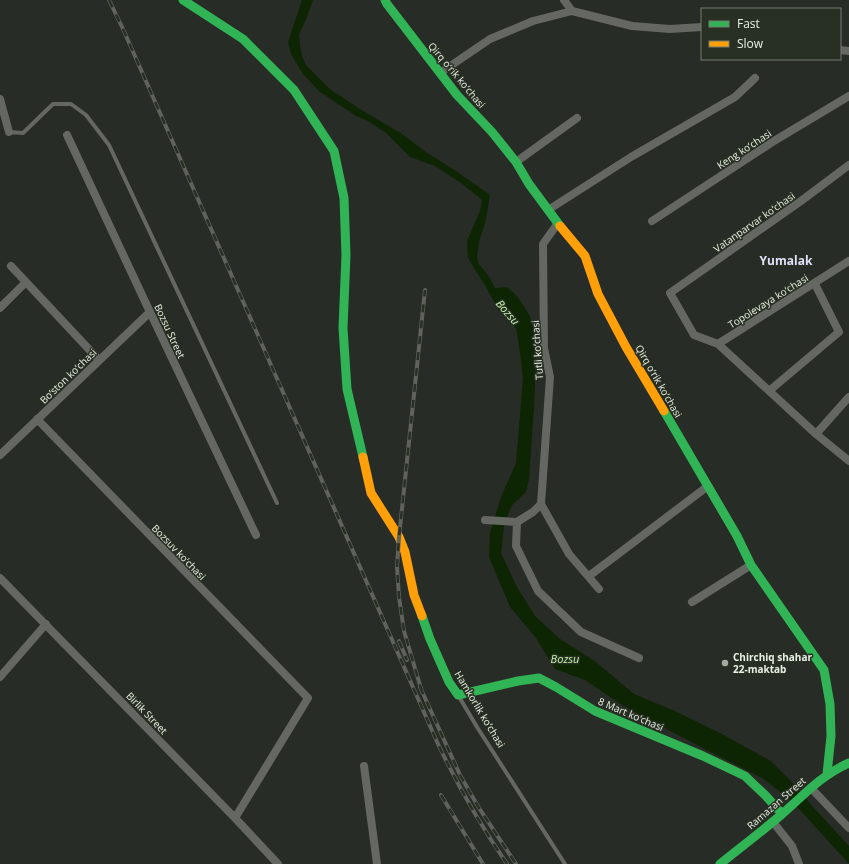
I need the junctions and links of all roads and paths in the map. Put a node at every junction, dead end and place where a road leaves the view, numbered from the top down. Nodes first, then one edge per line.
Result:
1 (183, 0) edge
2 (385, 0) edge
3 (564, 0) edge
4 (572, 11) junction
5 (701, 27) edge
6 (440, 73) junction
7 (755, 78) dead end
8 (849, 96) edge
9 (0, 98) edge
10 (577, 118) dead end
11 (9, 132) joint
12 (67, 135) dead end
13 (516, 162) junction
14 (849, 165) edge
15 (548, 210) junction
16 (652, 221) dead end
17 (558, 224) junction
18 (849, 261) edge
19 (11, 266) dead end
20 (26, 282) junction
21 (815, 284) junction
22 (0, 308) edge
23 (150, 312) junction
24 (718, 344) junction
25 (99, 360) junction
26 (769, 391) junction
27 (849, 397) edge
28 (37, 419) junction
29 (816, 434) junction
30 (0, 455) edge
31 (849, 461) edge
32 (708, 486) junction
33 (277, 503) dead end
34 (542, 504) junction
35 (485, 520) dead end
36 (517, 522) junction
37 (256, 535) dead end
38 (751, 565) junction
39 (589, 576) junction
40 (0, 578) edge
41 (599, 589) dead end
42 (692, 602) dead end
43 (46, 624) junction
44 (639, 658) dead end
45 (0, 677) edge
46 (458, 695) junction
47 (849, 763) edge
48 (364, 766) dead end
49 (827, 774) junction
50 (811, 788) junction
51 (782, 814) junction
52 (235, 818) junction
53 (773, 822) junction
54 (849, 828) edge
55 (278, 864) edge
56 (377, 864) edge
57 (565, 864) edge
58 (720, 864) edge
59 (799, 864) edge

1 - 46 street, Hamkorlik ko‘chasi
2 - 6 street, Qirq o‘rik ko‘chasi
3 - 4 street
4 - 5 street
4 - 6 street
6 - 13 street, Qirq o‘rik ko‘chasi
7 - 15 street
8 - 16 street, Keng ko‘chasi
9 - 11 street
10 - 13 street
11 - 33 lane
12 - 23 street, Bozsu Street
13 - 15 street, Qirq o‘rik ko‘chasi
14 - 24 street, Vatanparvar ko‘chasi
15 - 17 street, Qirq o‘rik ko‘chasi
17 - 32 street, Qirq o‘rik ko‘chasi
17 - 34 street, Tutli ko‘chasi
18 - 21 street, Topolevaya ko‘chasi
19 - 20 street
20 - 22 street
20 - 25 street
21 - 24 street, Topolevaya ko‘chasi
21 - 26 street
23 - 25 street, Bo‘ston ko‘chasi
23 - 37 street, Bozsu Street
24 - 26 street
25 - 28 street, Bo‘ston ko‘chasi
26 - 29 street
27 - 29 street
28 - 30 street, Bo‘ston ko‘chasi
28 - 52 street, Bozsuv ko‘chasi
29 - 31 street
32 - 38 street, Qirq o‘rik ko‘chasi
32 - 39 street
34 - 36 street
34 - 39 street
35 - 36 street
36 - 44 street
38 - 42 street
38 - 49 street, Qirq o‘rik ko‘chasi
39 - 41 street
40 - 43 street, Birlik Street
43 - 45 street
43 - 52 street, Birlik Street
46 - 51 street, 8 Mart ko‘chasi
46 - 57 lane, Hamkorlik ko‘chasi
47 - 49 street, Ramazan Street
48 - 56 street
49 - 50 street, Ramazan Street
50 - 51 street, Ramazan Street
50 - 54 street
51 - 53 street, Ramazan Street
52 - 55 street, Birlik Street
53 - 58 street, Ramazan Street
53 - 59 street

